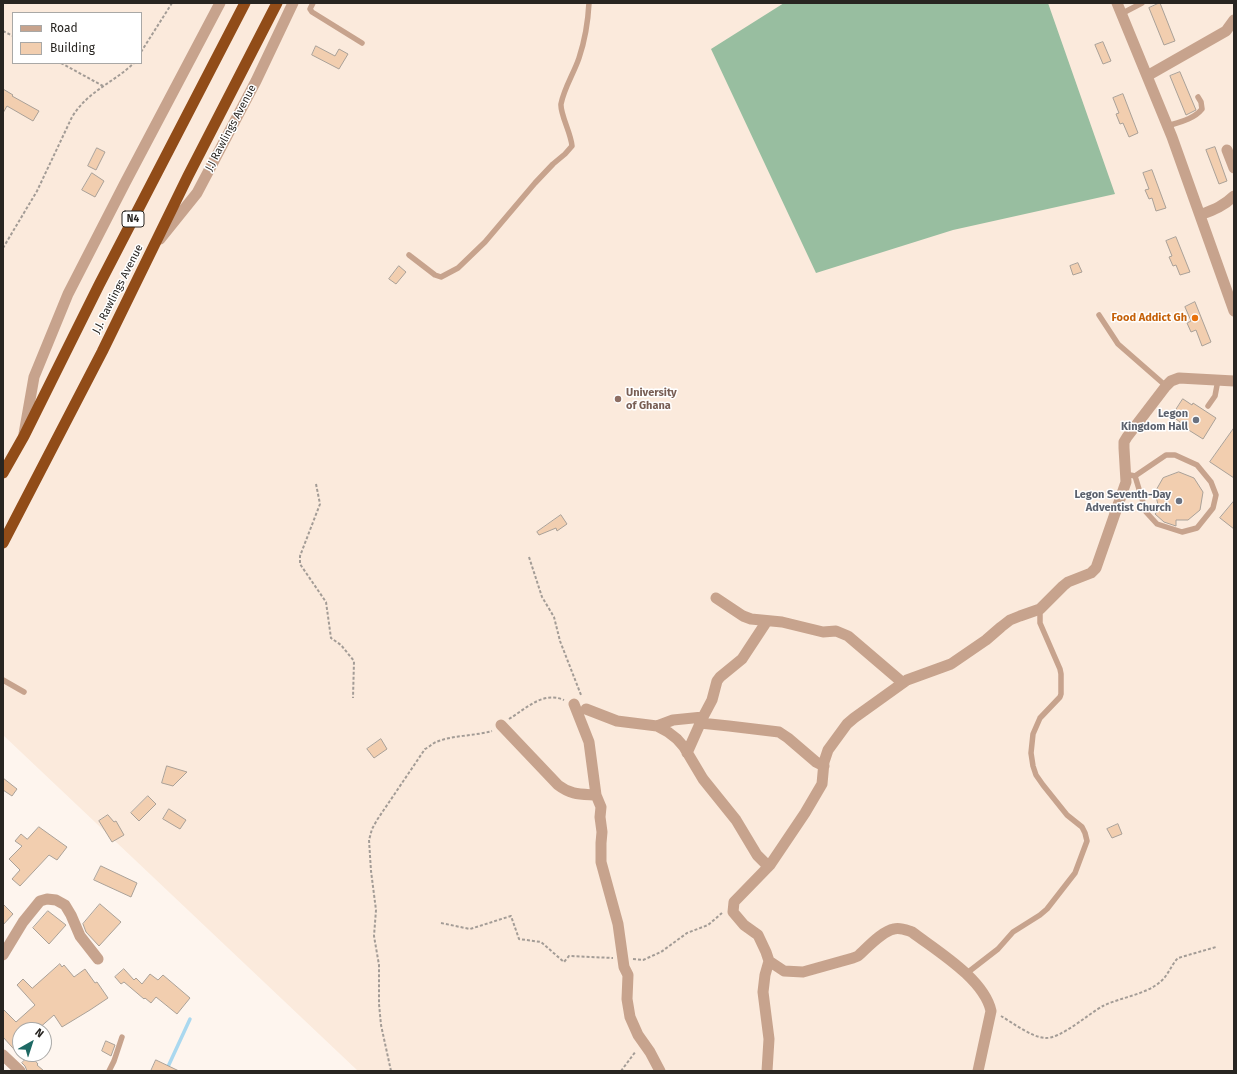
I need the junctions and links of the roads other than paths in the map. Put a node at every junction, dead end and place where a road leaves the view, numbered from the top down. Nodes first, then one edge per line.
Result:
1 (220, 3) edge
2 (246, 3) edge
3 (278, 3) edge
4 (293, 3) edge
5 (313, 3) edge
6 (589, 3) edge
7 (1117, 3) edge
8 (1142, 3) edge
9 (1121, 14) junction
10 (1234, 20) edge
11 (362, 43) dead end
12 (1147, 76) junction
13 (1198, 97) dead end
14 (1167, 126) junction
15 (1227, 150) dead end
16 (1234, 168) edge
17 (1234, 196) edge
18 (1200, 215) junction
19 (155, 244) junction
20 (409, 256) dead end
21 (1234, 311) edge
22 (1099, 315) dead end
23 (1218, 380) junction
24 (1234, 381) edge
25 (1166, 386) junction
26 (1208, 406) dead end
27 (24, 436) junction
28 (3, 474) edge
29 (1130, 475) junction
30 (3, 544) edge
31 (716, 598) dead end
32 (1040, 610) junction
33 (767, 621) junction
34 (3, 680) edge
35 (903, 683) junction
36 (24, 692) dead end
37 (574, 704) road end
38 (586, 709) road end
39 (701, 720) junction
40 (501, 725) road end
41 (657, 726) junction
42 (687, 753) junction
43 (824, 766) junction
44 (596, 795) junction
45 (770, 865) junction
46 (3, 955) edge
47 (98, 959) dead end
48 (769, 961) junction
49 (967, 973) junction
50 (122, 1037) dead end
51 (3, 1055) edge
52 (20, 1071) edge
53 (109, 1071) edge
54 (660, 1071) edge
55 (767, 1071) edge
56 (978, 1071) edge

1 - 27 street, J.J. Rawlings Avenue
2 - 27 highway, J.J. Rawlings Avenue / N4
3 - 19 highway, J.J. Rawlings Avenue
4 - 19 street, J.J Rawlings Avenue
5 - 11 lane
6 - 20 lane
7 - 9 street
8 - 9 lane
9 - 12 street
10 - 12 street
12 - 14 street
13 - 14 lane
14 - 18 street
15 - 16 street
17 - 18 street
18 - 21 street
19 - 30 highway, J.J. Rawlings Avenue
22 - 25 lane
23 - 24 street
23 - 25 street
23 - 26 lane
25 - 29 street
27 - 28 highway, J.J. Rawlings Avenue / N4
29 - 29 lane
29 - 32 street
31 - 33 street
32 - 35 street
32 - 49 lane
33 - 35 street
33 - 39 street
34 - 36 lane
35 - 43 street
37 - 44 street
38 - 41 street
39 - 41 street
39 - 42 street
39 - 43 street
40 - 44 street
41 - 42 street
42 - 45 street
43 - 45 street
44 - 54 street
45 - 48 street
46 - 47 street
48 - 49 street
48 - 55 street
49 - 56 street
50 - 53 lane
51 - 52 street

